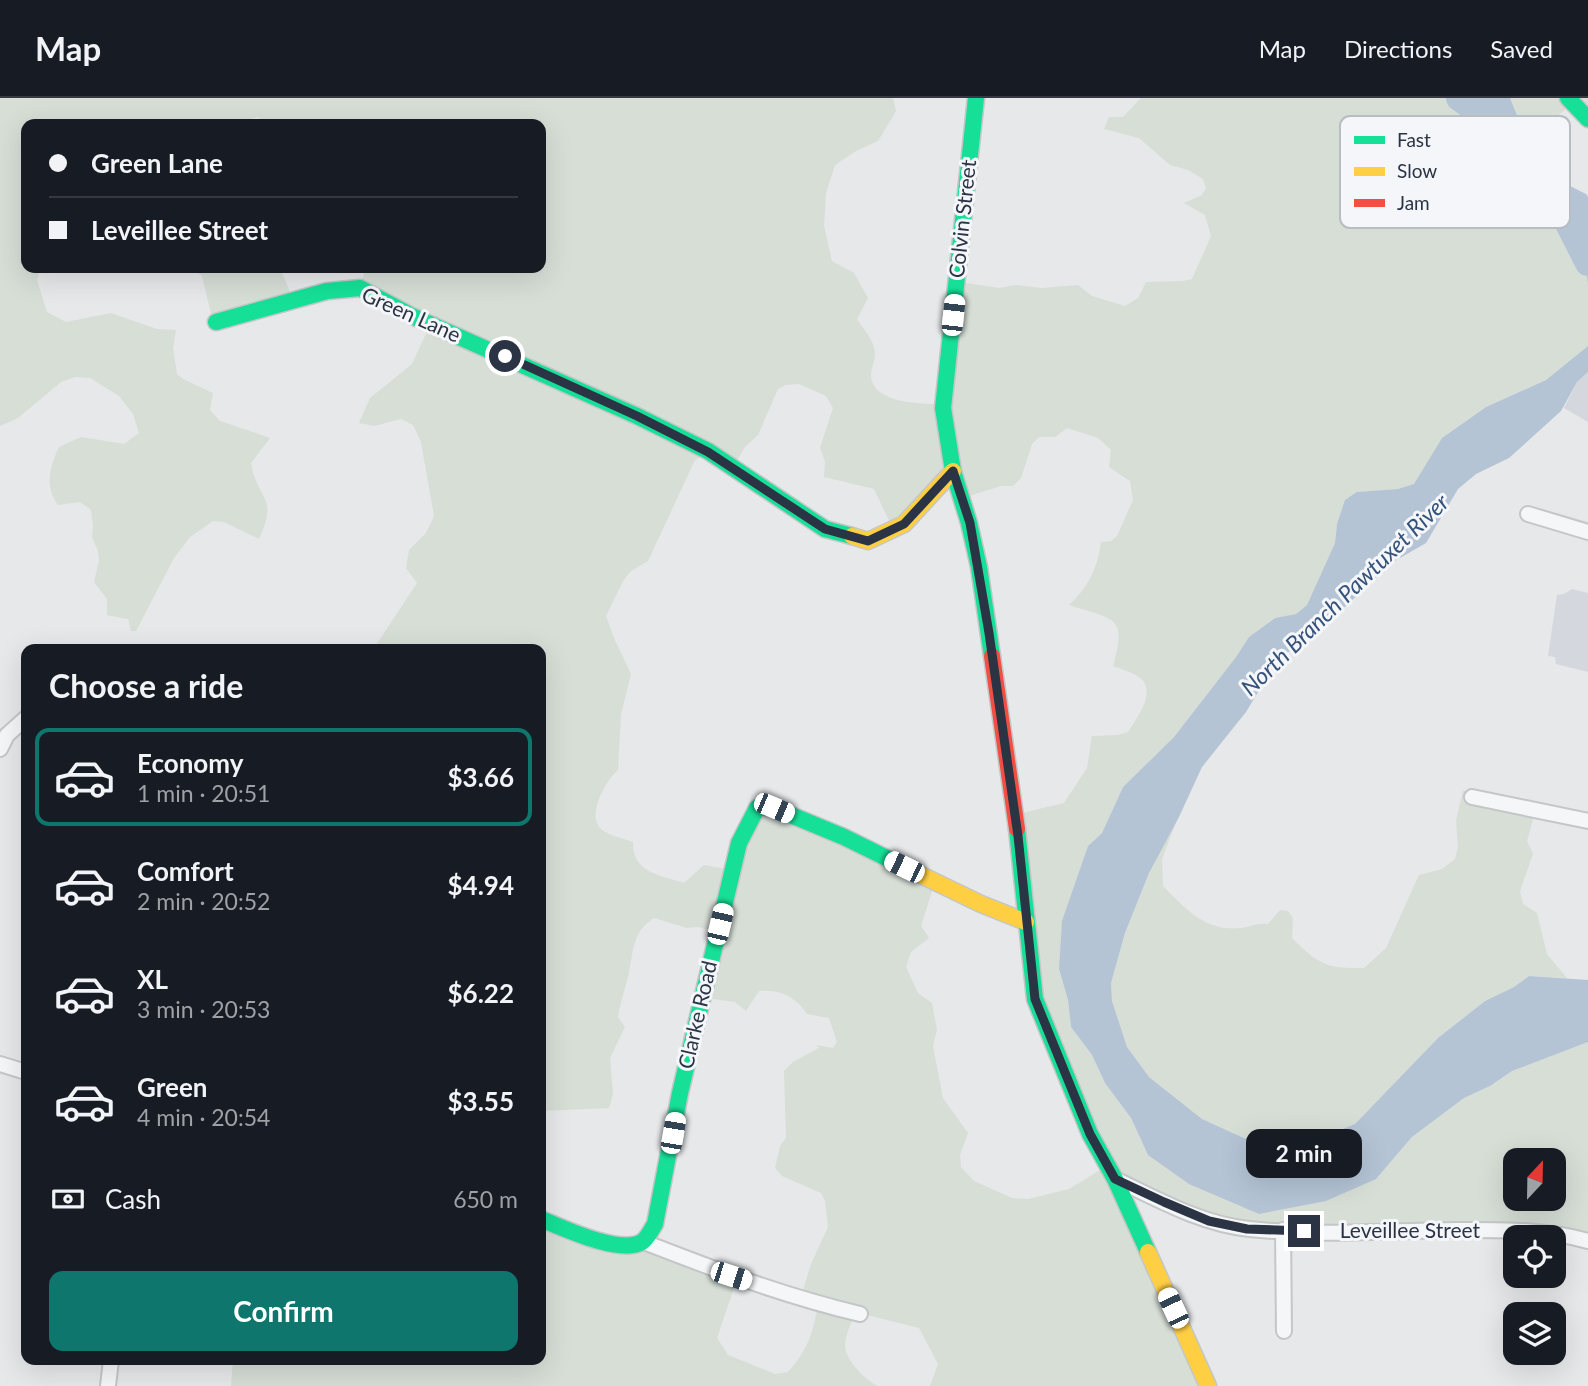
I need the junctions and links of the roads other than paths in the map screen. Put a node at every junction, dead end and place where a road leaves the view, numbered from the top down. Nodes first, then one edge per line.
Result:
1 (976, 98) edge
2 (1569, 98) edge
3 (1588, 118) edge
4 (216, 322) dead end
5 (953, 471) junction
6 (1528, 514) dead end
7 (1588, 532) edge
8 (21, 723) edge
9 (0, 748) edge
10 (1472, 797) dead end
11 (1588, 821) edge
12 (1026, 922) junction
13 (0, 1064) edge
14 (21, 1070) edge
15 (1115, 1179) junction
16 (546, 1221) edge
17 (1283, 1230) junction
18 (1588, 1241) edge
19 (644, 1242) junction
20 (860, 1314) dead end
21 (1284, 1331) dead end
22 (110, 1365) edge
23 (108, 1386) edge
24 (1208, 1386) edge

1 - 5 street, Colvin Street
2 - 3 street
4 - 5 street, Green Lane
5 - 12 street, Colvin Street
6 - 7 street
8 - 9 street
10 - 11 street
12 - 15 street, Colvin Street
12 - 19 street, Clarke Road
13 - 14 street
15 - 17 street, Leveillee Street
15 - 24 street, Colvin Street
16 - 19 street
17 - 18 street, Leveillee Street
17 - 21 street
19 - 20 street
22 - 23 street

